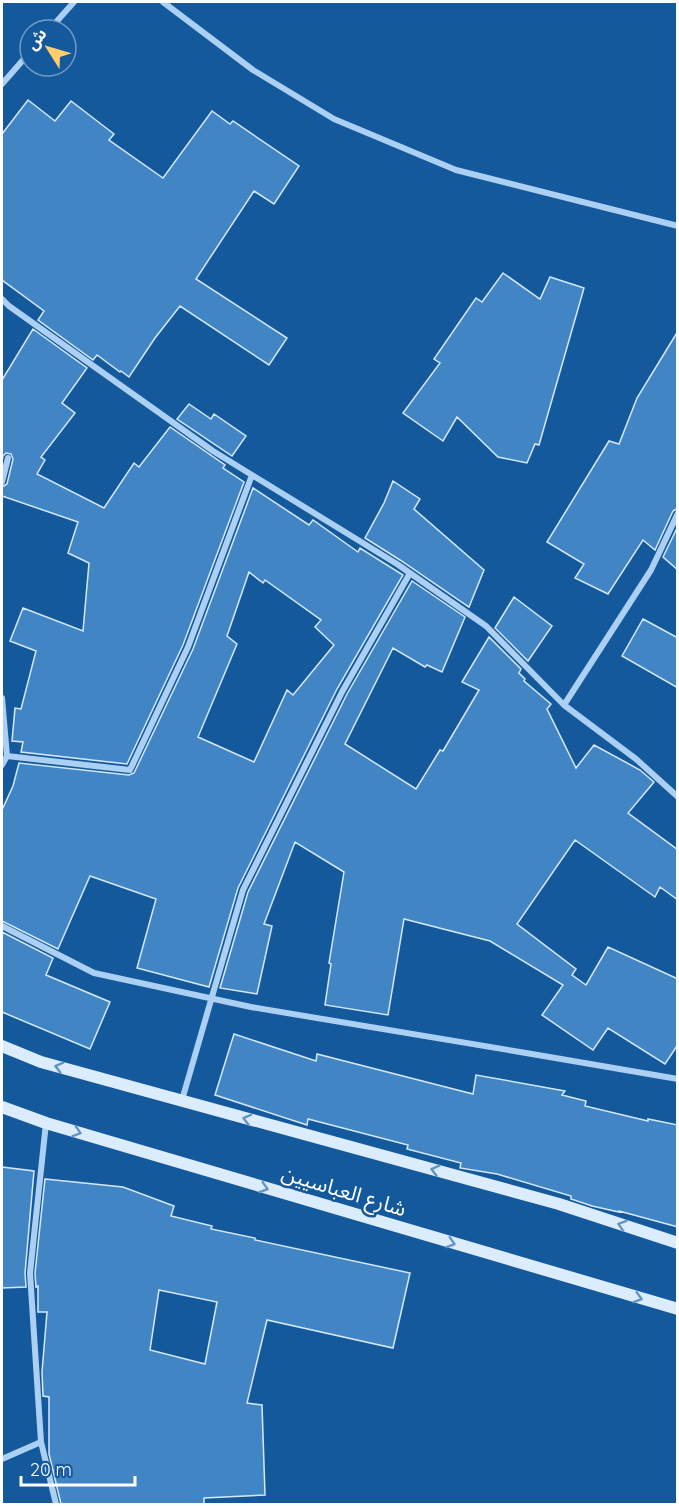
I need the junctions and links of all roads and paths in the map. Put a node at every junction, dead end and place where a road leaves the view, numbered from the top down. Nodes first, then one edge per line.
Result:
1 (74, 2) edge
2 (163, 2) edge
3 (60, 18) edge
4 (18, 66) edge
5 (2, 84) edge
6 (678, 226) edge
7 (2, 299) edge
8 (8, 458) dead end
9 (252, 475) junction
10 (2, 483) edge
11 (678, 513) edge
12 (410, 573) junction
13 (2, 698) edge
14 (564, 705) junction
15 (7, 756) junction
16 (2, 765) edge
17 (678, 797) edge
18 (2, 926) edge
19 (212, 999) junction
20 (2, 1046) edge
21 (678, 1079) edge
22 (182, 1101) junction
23 (2, 1107) edge
24 (46, 1123) junction
25 (678, 1243) edge
26 (678, 1309) edge
27 (41, 1442) junction
28 (2, 1459) edge
29 (56, 1504) edge

1 - 3 street
2 - 6 street
4 - 5 street
7 - 9 street
8 - 10 street
9 - 12 street
9 - 15 street
11 - 14 street
12 - 14 street
12 - 19 street
13 - 15 street
14 - 17 street
15 - 16 street
18 - 19 street
19 - 21 street
19 - 22 street
22 -> 20 main road, شارع العباسيين
25 -> 22 main road, شارع العباسيين
23 - 24 main road, شارع العباسيين
24 -> 26 main road, شارع العباسيين
24 - 27 street
27 - 28 street
27 - 29 street

